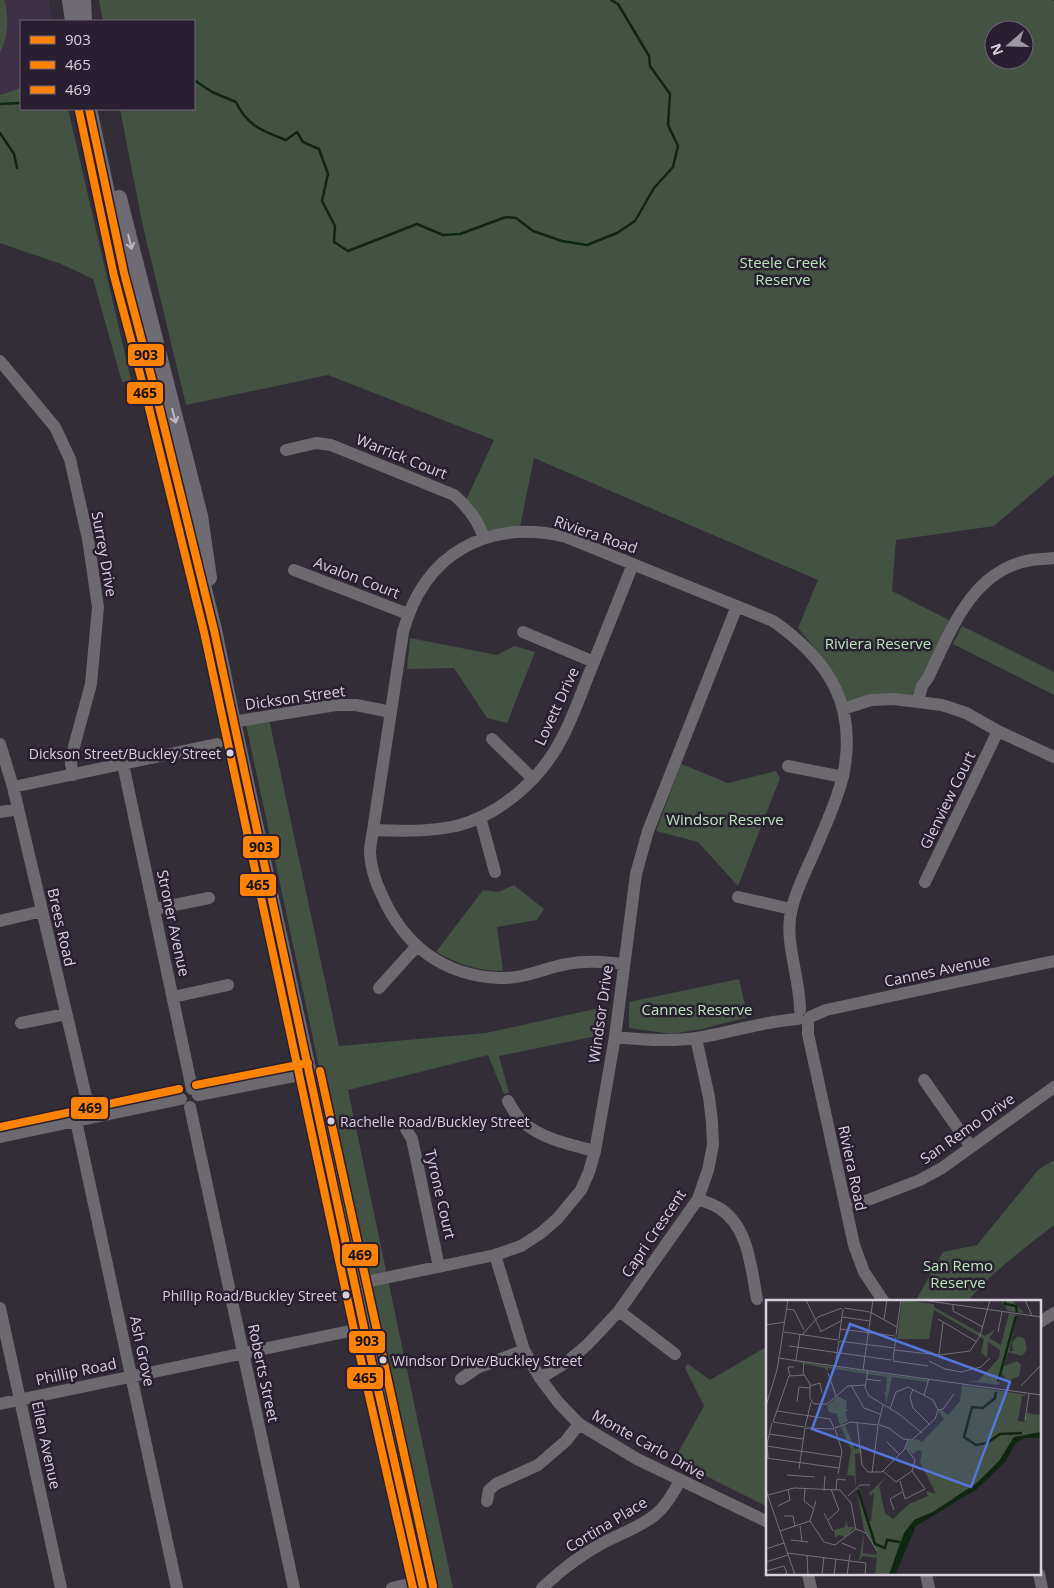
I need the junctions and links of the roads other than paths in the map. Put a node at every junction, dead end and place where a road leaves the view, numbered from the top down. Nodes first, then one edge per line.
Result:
1 (70, 0) edge
2 (83, 0) edge
3 (73, 20) edge
4 (84, 20) edge
5 (89, 110) edge
6 (100, 110) edge
7 (0, 361) edge
8 (286, 450) dead end
9 (484, 538) junction
10 (1054, 558) edge
11 (633, 564) junction
12 (294, 570) dead end
13 (737, 606) junction
14 (408, 614) junction
15 (214, 630) junction
16 (524, 632) dead end
17 (594, 662) junction
18 (922, 702) junction
19 (842, 708) junction
20 (391, 712) junction
21 (233, 722) junction
22 (998, 731) junction
23 (492, 739) dead end
24 (0, 744) edge
25 (217, 744) dead end
26 (1054, 757) edge
27 (123, 764) junction
28 (788, 766) dead end
29 (73, 775) junction
30 (843, 777) junction
31 (532, 778) junction
32 (13, 787) junction
33 (18, 809) junction
34 (0, 812) edge
35 (480, 817) junction
36 (373, 830) junction
37 (495, 872) dead end
38 (925, 882) dead end
39 (208, 898) dead end
40 (738, 898) dead end
41 (154, 909) junction
42 (791, 909) junction
43 (42, 912) junction
44 (0, 921) edge
45 (416, 947) junction
46 (1054, 961) edge
47 (624, 964) junction
48 (228, 985) dead end
49 (379, 988) dead end
50 (173, 997) junction
51 (66, 1014) junction
52 (804, 1015) junction
53 (21, 1024) dead end
54 (615, 1037) junction
55 (696, 1038) junction
56 (310, 1073) junction
57 (924, 1080) dead end
58 (1054, 1087) edge
59 (195, 1092) junction
60 (508, 1102) dead end
61 (186, 1103) junction
62 (91, 1118) junction
63 (76, 1121) junction
64 (406, 1129) dead end
65 (0, 1137) edge
66 (971, 1147) junction
67 (595, 1151) junction
68 (698, 1198) junction
69 (846, 1208) junction
70 (495, 1255) junction
71 (439, 1267) junction
72 (356, 1284) junction
73 (757, 1299) dead end
74 (883, 1300) edge
75 (0, 1308) edge
76 (619, 1311) junction
77 (1054, 1313) edge
78 (1042, 1321) edge
79 (364, 1328) junction
80 (524, 1350) junction
81 (243, 1353) junction
82 (675, 1354) dead end
83 (132, 1376) junction
84 (540, 1378) junction
85 (461, 1379) dead end
86 (20, 1400) junction
87 (0, 1404) edge
88 (579, 1424) junction
89 (680, 1481) junction
90 (487, 1501) dead end
91 (766, 1521) edge
92 (422, 1585) edge
93 (62, 1588) edge
94 (177, 1588) edge
95 (294, 1588) edge
96 (392, 1588) edge
97 (542, 1588) edge

1 - 3 main road
2 - 4 main road
5 - 15 main road
6 -> 15 main road
7 - 29 street, Surrey Drive
8 - 9 street, Warrick Court
9 - 11 street, Riviera Road
9 - 14 street, Riviera Road
10 - 18 street
11 - 13 street, Riviera Road
11 - 17 street, Lovett Drive
12 - 14 street, Avalon Court
13 - 19 street, Riviera Road
13 - 47 street, Windsor Drive
14 - 20 street, Riviera Road
15 - 21 main road
16 - 17 street
17 - 31 street, Lovett Drive
18 - 19 street
18 - 22 street
19 - 30 street, Riviera Road
20 - 21 street, Dickson Street
20 - 36 street, Riviera Road
21 - 56 main road
22 - 26 street
22 - 38 street, Glenview Court
23 - 31 street
24 - 32 street, Brees Road
25 - 27 street
27 - 29 street
27 - 41 street, Stroner Avenue
28 - 30 street
29 - 32 street
30 - 42 street, Riviera Road
31 - 35 street, Lovett Drive
32 - 33 street, Brees Road
33 - 34 street
33 - 43 street, Brees Road
35 - 36 street, Lovett Drive
35 - 37 street
36 - 45 street, Riviera Road
39 - 41 street
40 - 42 street
41 - 50 street, Stroner Avenue
42 - 52 street, Riviera Road
43 - 44 street
43 - 51 street, Brees Road
45 - 47 street, Riviera Road
45 - 49 street
46 - 52 street, Cannes Avenue
47 - 54 street, Windsor Drive
48 - 50 street
50 - 59 street, Stroner Avenue
51 - 53 street
51 - 62 street, Brees Road
52 - 55 street, Cannes Avenue
52 - 69 street, Riviera Road
54 - 55 street, Cannes Avenue
54 - 67 street, Windsor Drive
55 - 68 street, Capri Crescent
56 - 59 street
56 - 72 main road
57 - 66 street
58 - 66 street, San Remo Drive
59 - 61 street
60 - 67 street
61 - 62 street
61 - 81 street, Roberts Street
62 - 63 street
63 - 65 street
63 - 83 street, Ash Grove
64 - 71 street, Tyrone Court
66 - 69 street, San Remo Drive
67 - 70 street, Windsor Drive
68 - 73 street
68 - 76 street, Capri Crescent
69 - 74 street, Riviera Road
70 - 71 street, Windsor Drive
70 - 80 street, Monte Carlo Drive
71 - 72 street, Windsor Drive
72 - 79 main road
75 - 86 street, Ellen Avenue
76 - 82 street
76 - 84 street, Capri Crescent
77 - 78 street
79 - 81 street, Phillip Road
79 - 92 main road
80 - 84 street, Monte Carlo Drive
80 - 85 street
81 - 83 street, Phillip Road
81 - 95 street, Roberts Street
83 - 86 street, Phillip Road
83 - 94 street, Ash Grove
84 - 88 street, Monte Carlo Drive
86 - 87 street, Phillip Road
86 - 93 street, Ellen Avenue
88 - 89 street, Monte Carlo Drive
88 - 90 street
89 - 91 street, Monte Carlo Drive
89 - 97 street, Cortina Place
92 - 96 street

